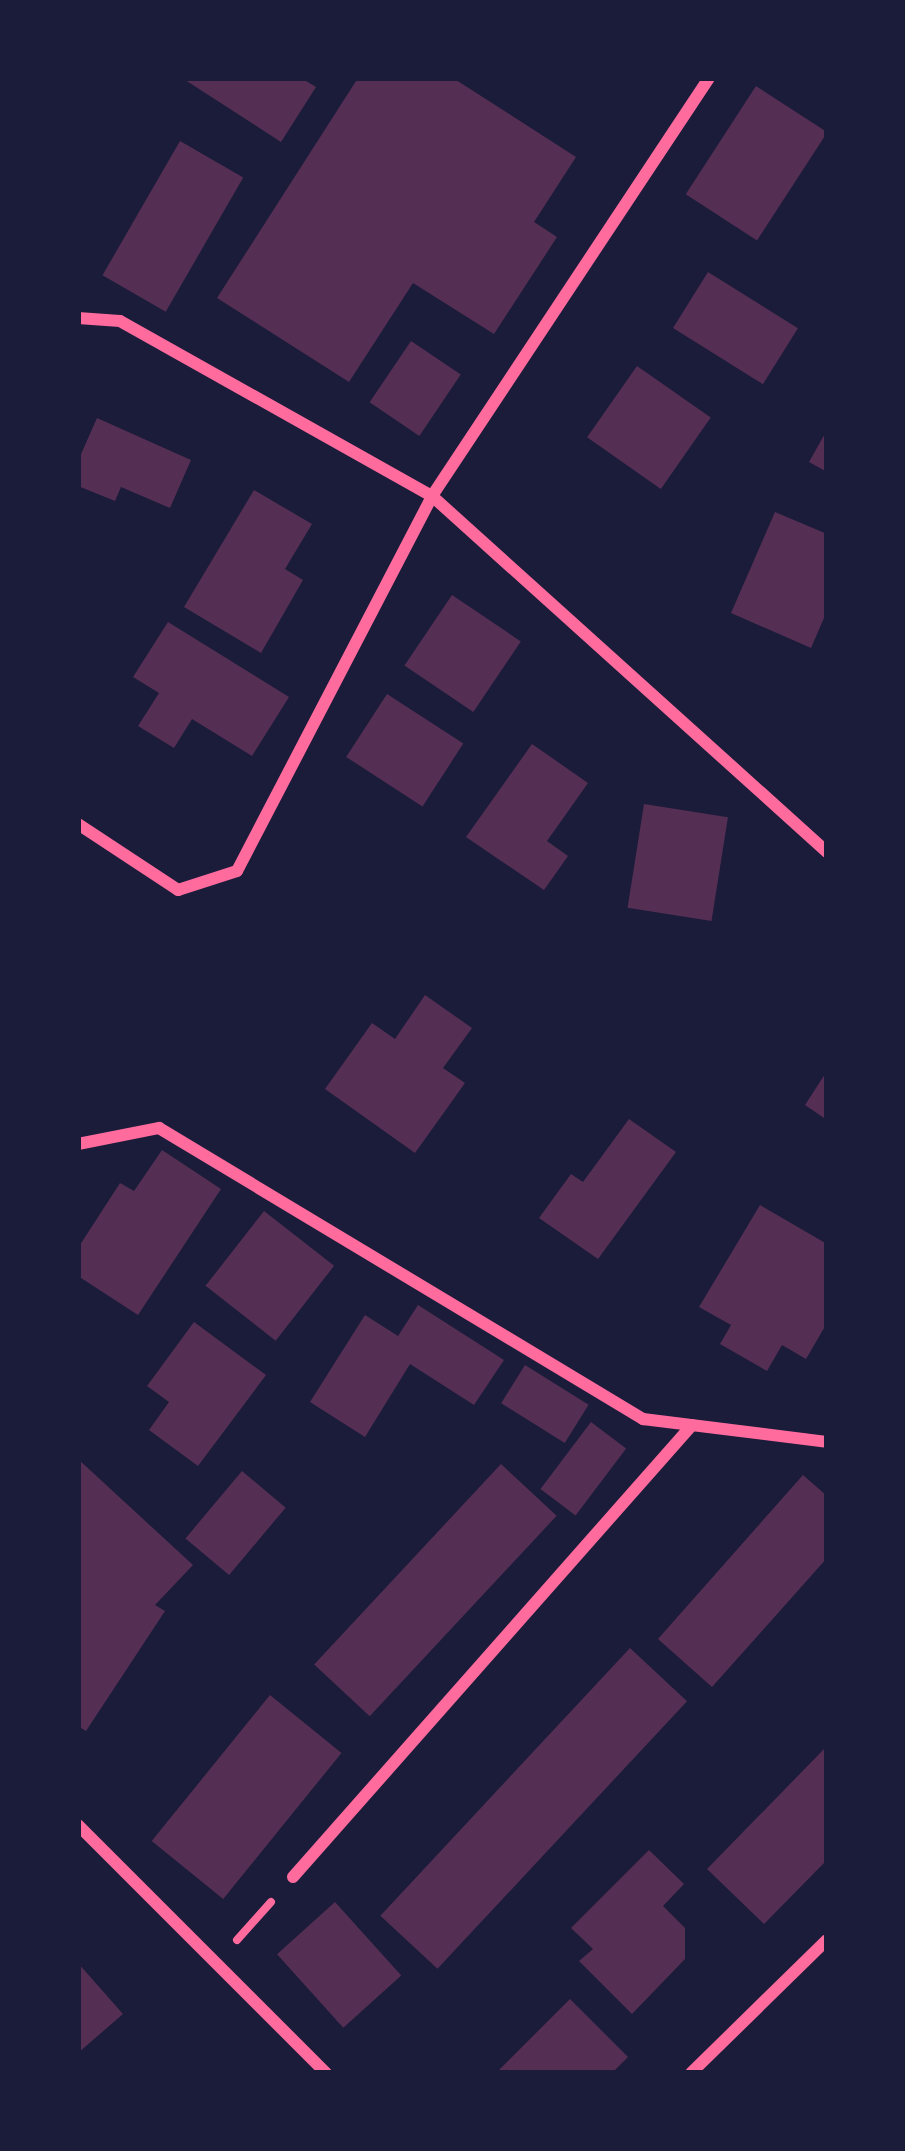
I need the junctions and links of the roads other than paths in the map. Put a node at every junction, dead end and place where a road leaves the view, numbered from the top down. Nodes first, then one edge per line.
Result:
1 (709, 78) edge
2 (78, 318) edge
3 (432, 496) junction
4 (78, 824) edge
5 (827, 852) edge
6 (78, 1144) edge
7 (692, 1425) junction
8 (827, 1442) edge
9 (78, 1825) edge
10 (293, 1877) road end
11 (827, 1940) edge
12 (326, 2073) edge
13 (691, 2073) edge

1 - 3 street
2 - 3 street
3 - 4 street
3 - 5 street
6 - 7 street
7 - 8 street
7 - 10 street
9 - 12 street
11 - 13 street

